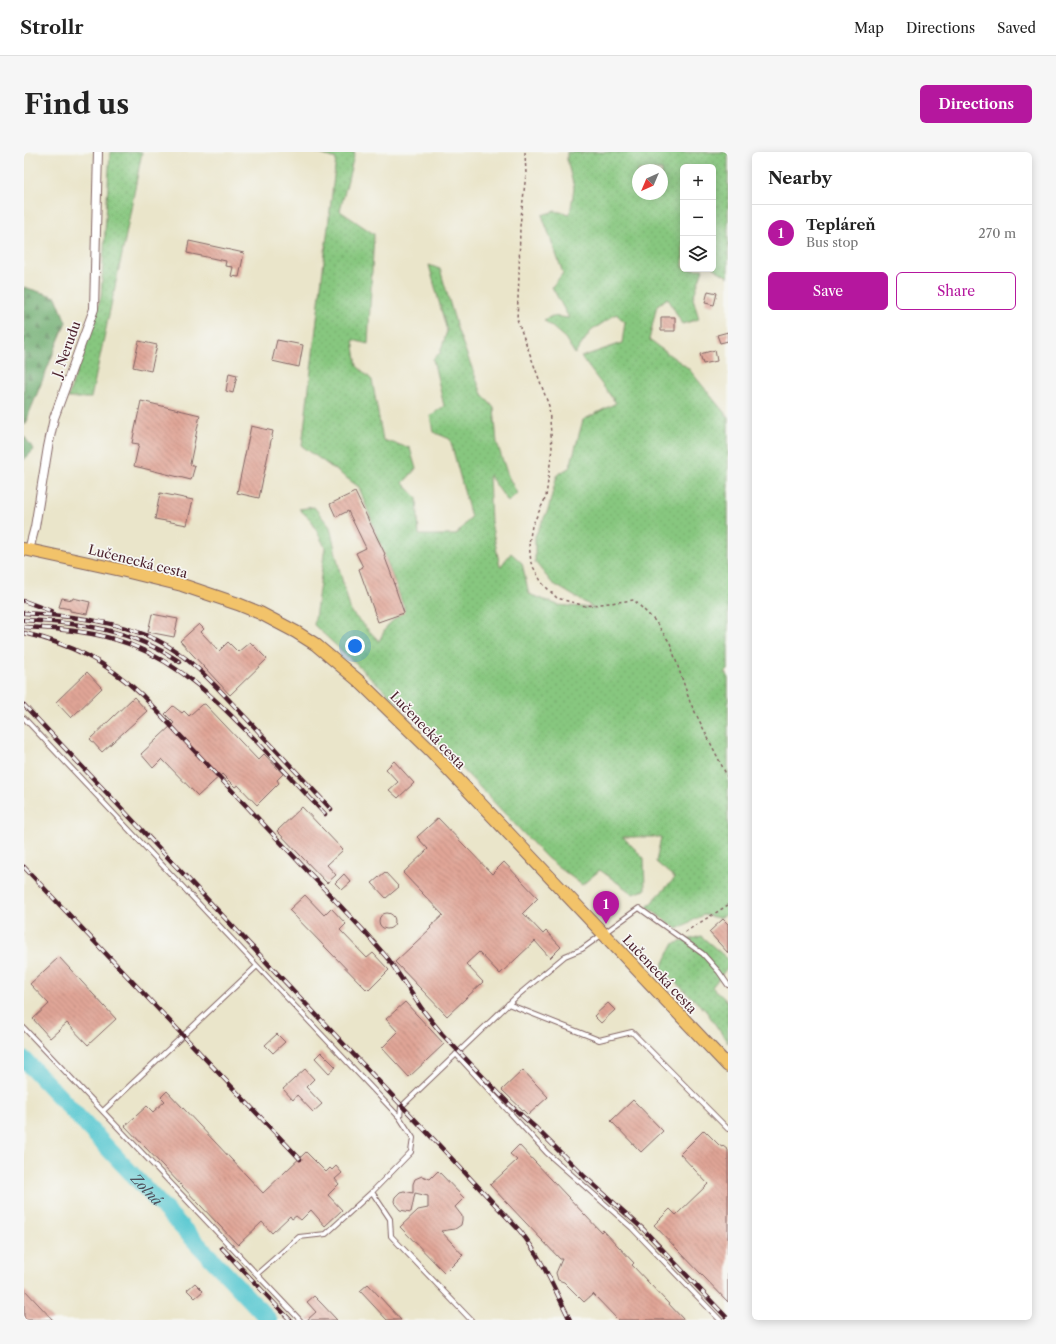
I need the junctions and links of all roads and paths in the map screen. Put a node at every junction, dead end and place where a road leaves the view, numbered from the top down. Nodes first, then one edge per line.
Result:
1 (98, 152) edge
2 (525, 152) edge
3 (27, 550) edge
4 (24, 718) edge
5 (728, 778) edge
6 (728, 905) edge
7 (604, 934) junction
8 (678, 936) junction
9 (257, 966) junction
10 (728, 985) edge
11 (508, 1004) junction
12 (24, 1028) edge
13 (456, 1054) junction
14 (728, 1066) edge
15 (103, 1111) junction
16 (400, 1118) junction
17 (728, 1129) edge
18 (372, 1192) junction
19 (256, 1274) junction
20 (300, 1320) edge
21 (471, 1320) edge
22 (720, 1320) edge

1 - 3 street, J. Nerudu
2 - 5 path
3 - 7 main road, Lučenecká cesta
4 - 9 lane
6 - 8 path
7 - 8 lane
7 - 11 lane
7 - 14 main road, Lučenecká cesta
8 - 10 lane
9 - 15 lane
9 - 16 lane
11 - 13 lane
11 - 17 lane
12 - 15 lane
13 - 16 lane
13 - 22 lane
15 - 19 lane
16 - 18 lane
18 - 19 lane
18 - 21 lane
19 - 20 lane

